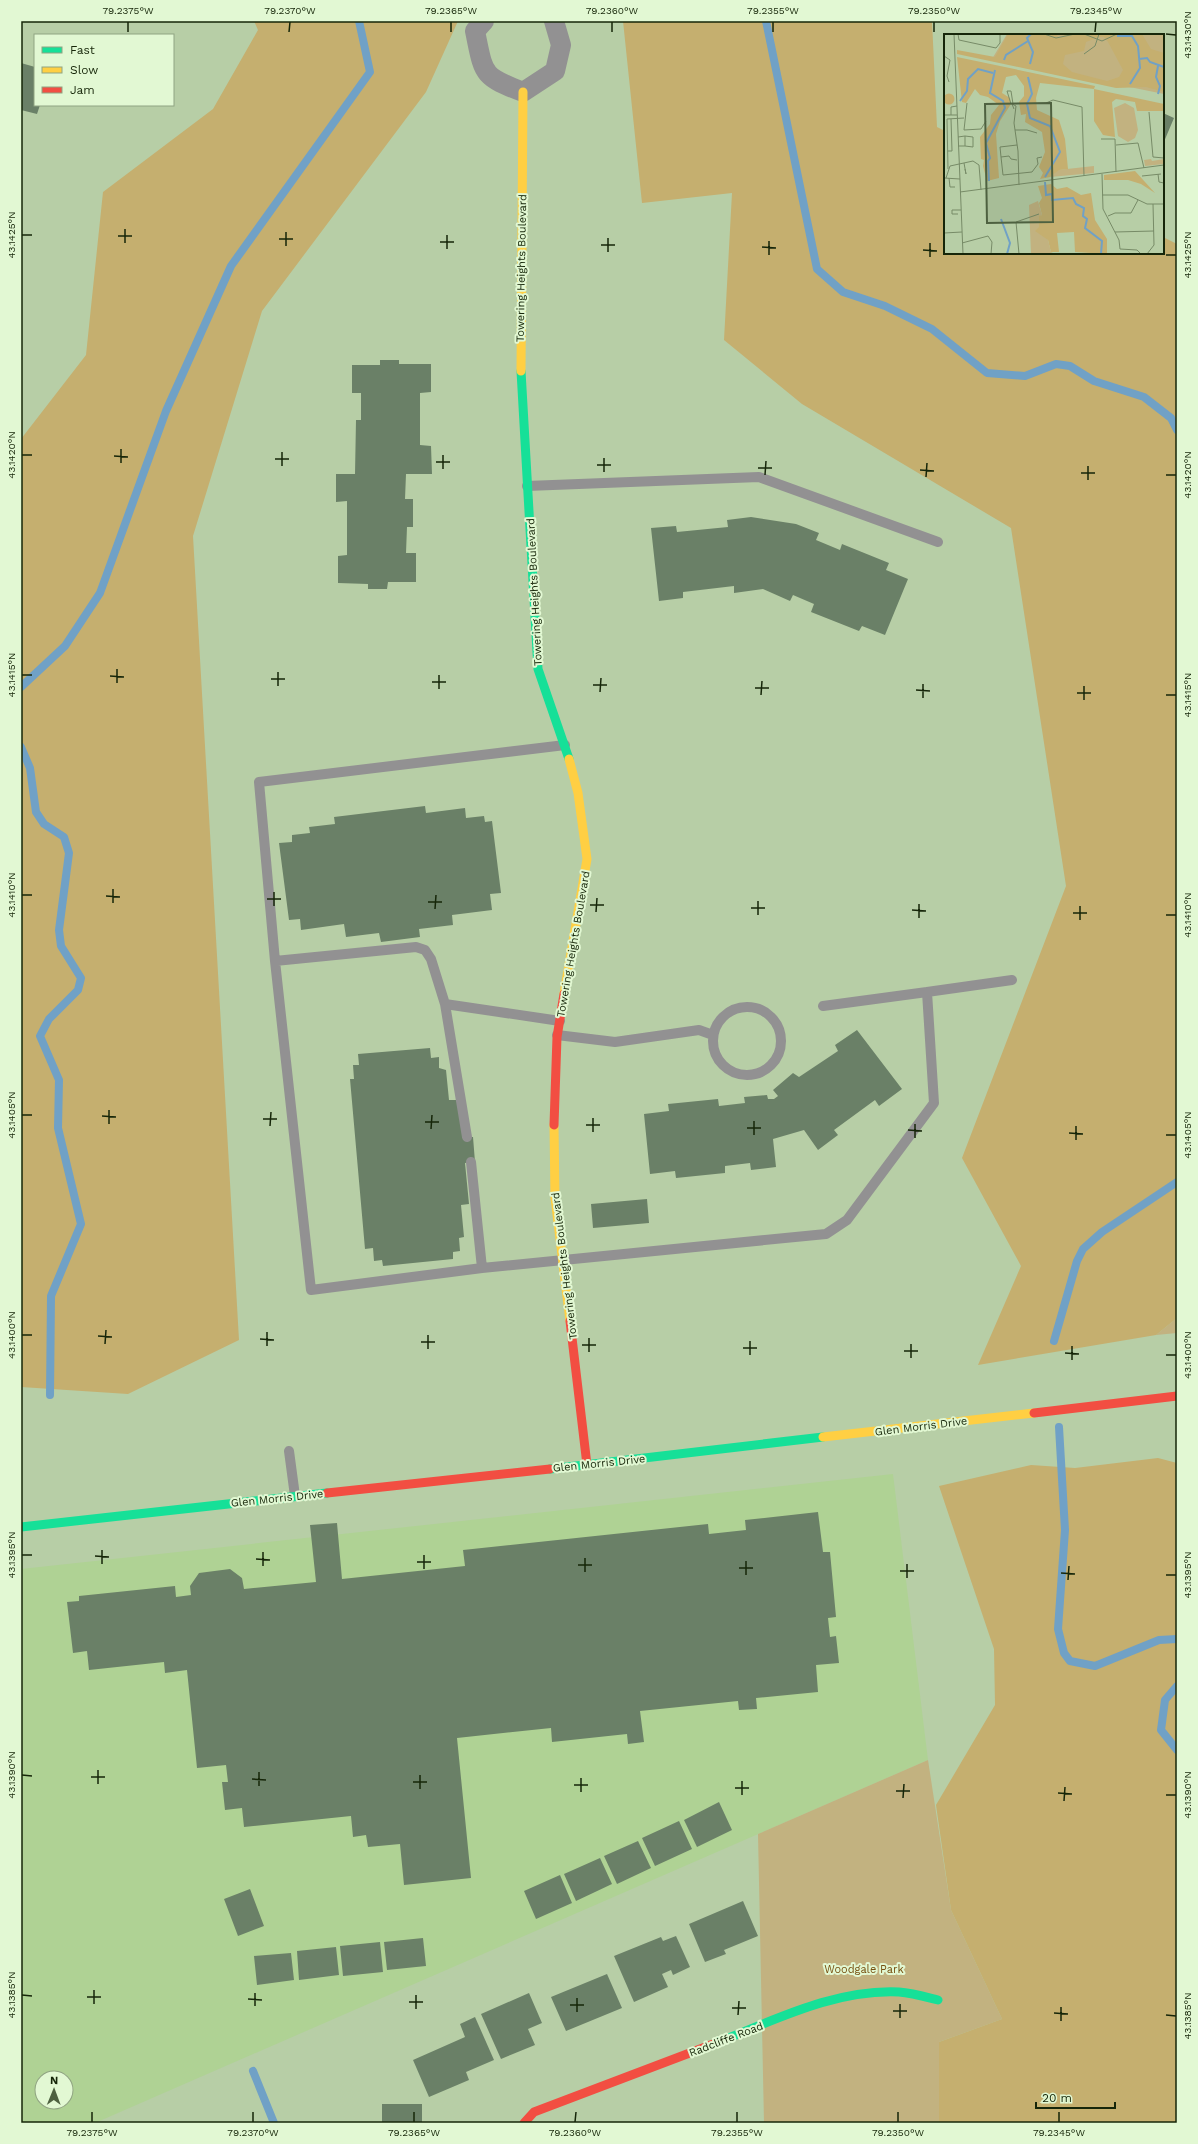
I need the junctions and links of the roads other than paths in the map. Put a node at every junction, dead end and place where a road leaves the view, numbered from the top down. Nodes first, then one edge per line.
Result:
1 (554, 21) edge
2 (477, 24) edge
3 (523, 92) junction
4 (528, 486) junction
5 (938, 542) dead end
6 (565, 745) junction
7 (276, 961) junction
8 (1012, 980) dead end
9 (927, 992) junction
10 (445, 1004) junction
11 (823, 1006) dead end
12 (560, 1021) junction
13 (557, 1035) junction
14 (713, 1035) junction
15 (467, 1137) dead end
16 (471, 1162) dead end
17 (563, 1260) junction
18 (482, 1268) junction
19 (1177, 1396) edge
20 (290, 1451) dead end
21 (587, 1465) junction
22 (295, 1496) junction
23 (21, 1527) edge
24 (938, 2000) dead end
25 (524, 2123) edge

1 - 3 street
2 - 3 street
3 - 4 street, Towering Heights Boulevard
4 - 5 lane
4 - 6 street, Towering Heights Boulevard
6 - 7 lane
6 - 12 street, Towering Heights Boulevard
7 - 10 lane
7 - 18 lane
8 - 9 lane
9 - 11 lane
9 - 17 lane
10 - 12 lane
10 - 15 lane
12 - 13 street, Towering Heights Boulevard
13 - 14 lane
13 - 17 street, Towering Heights Boulevard
14 - 14 lane
16 - 18 lane
17 - 18 lane
17 - 21 street, Towering Heights Boulevard
19 - 21 street, Glen Morris Drive
20 - 22 lane
21 - 22 street, Glen Morris Drive
22 - 23 street, Glen Morris Drive
24 - 25 street, Radcliffe Road

